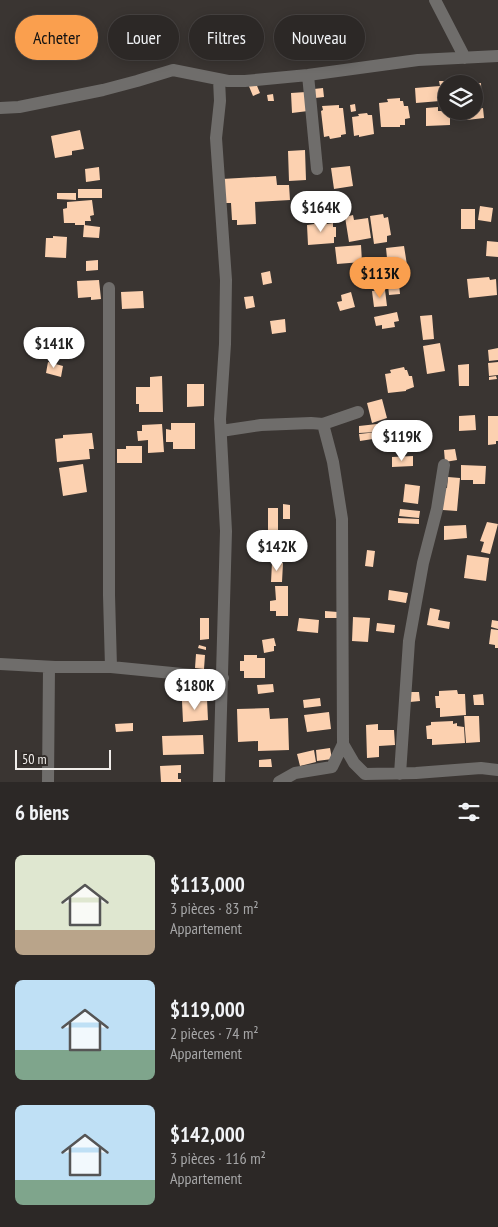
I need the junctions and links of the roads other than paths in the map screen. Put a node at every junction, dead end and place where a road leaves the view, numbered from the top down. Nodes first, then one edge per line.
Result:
1 (435, 0) edge
2 (498, 56) edge
3 (465, 58) junction
4 (308, 75) junction
5 (219, 79) junction
6 (0, 108) edge
7 (317, 169) dead end
8 (109, 288) dead end
9 (358, 412) dead end
10 (323, 424) junction
11 (220, 431) junction
12 (444, 464) dead end
13 (0, 664) edge
14 (49, 667) junction
15 (111, 667) junction
16 (223, 678) junction
17 (343, 744) junction
18 (498, 770) edge
19 (400, 774) junction
20 (48, 782) edge
21 (219, 782) edge
22 (279, 782) edge

1 - 3 street
2 - 3 street
3 - 4 street
4 - 5 street
4 - 7 street
5 - 6 street
5 - 11 street
8 - 15 street
9 - 10 street
10 - 11 street
10 - 17 street
11 - 16 street
12 - 19 street
13 - 14 street
14 - 15 street
14 - 20 street
15 - 16 street
16 - 21 street
17 - 19 street
17 - 22 street
18 - 19 street

